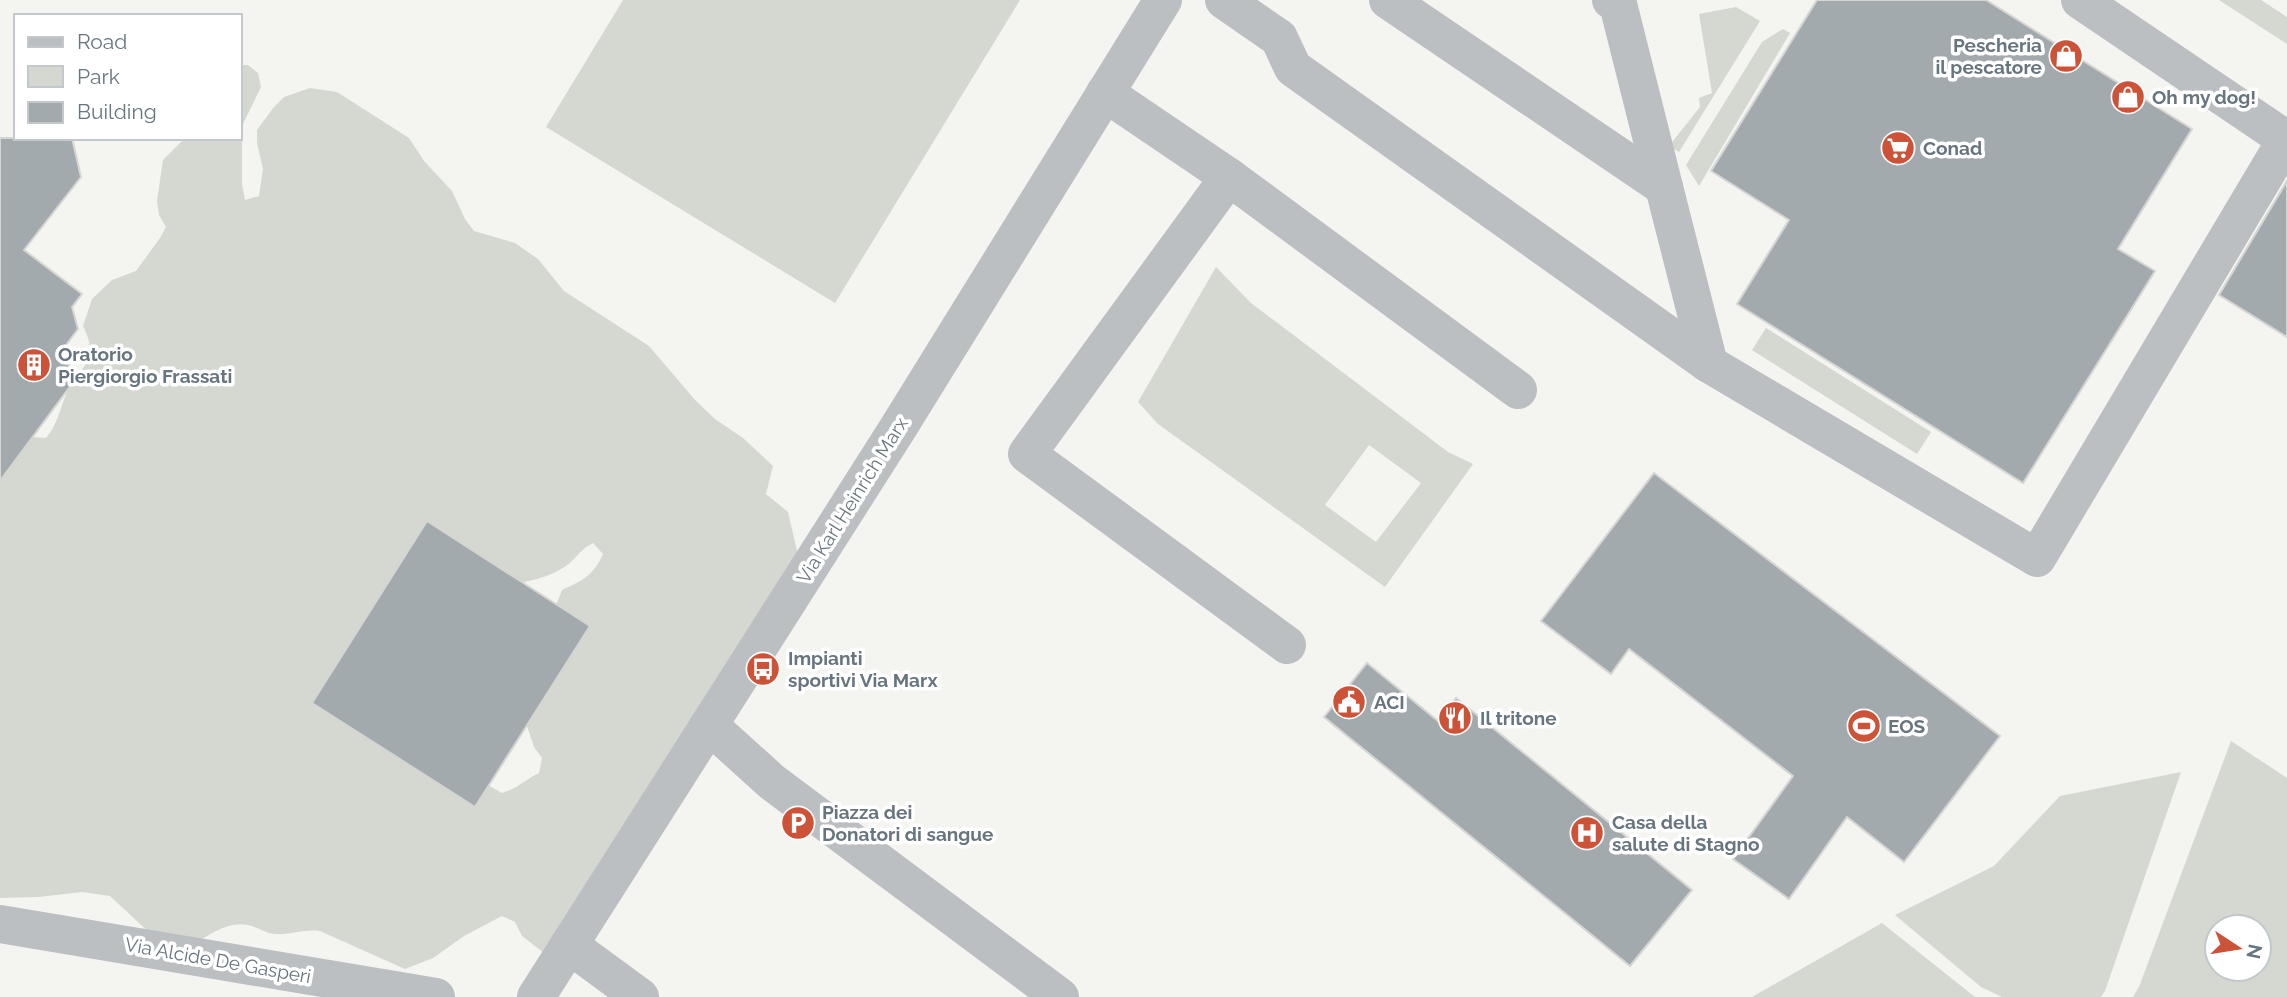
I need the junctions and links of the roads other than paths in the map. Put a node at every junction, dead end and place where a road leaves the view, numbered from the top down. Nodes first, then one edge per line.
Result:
1 (1163, 0) edge
2 (1224, 0) edge
3 (1388, 0) edge
4 (1611, 0) edge
5 (2080, 0) edge
6 (1105, 93) junction
7 (2287, 140) edge
8 (1229, 177) junction
9 (1664, 187) junction
10 (1709, 364) junction
11 (1518, 390) dead end
12 (1287, 645) dead end
13 (709, 725) junction
14 (0, 924) edge
15 (569, 945) junction
16 (436, 997) edge
17 (536, 997) edge
18 (640, 997) edge
19 (1060, 997) edge

1 - 6 street, Via Karl Heinrich Marx
2 - 10 street
3 - 9 street
4 - 9 street
5 - 7 street
6 - 8 street
6 - 13 street, Via Karl Heinrich Marx
7 - 10 street
8 - 11 street
8 - 12 street
9 - 10 street
13 - 15 street, Via Karl Heinrich Marx
13 - 19 street
14 - 16 street, Via Alcide De Gasperi
15 - 17 street, Via Karl Heinrich Marx
15 - 18 street

